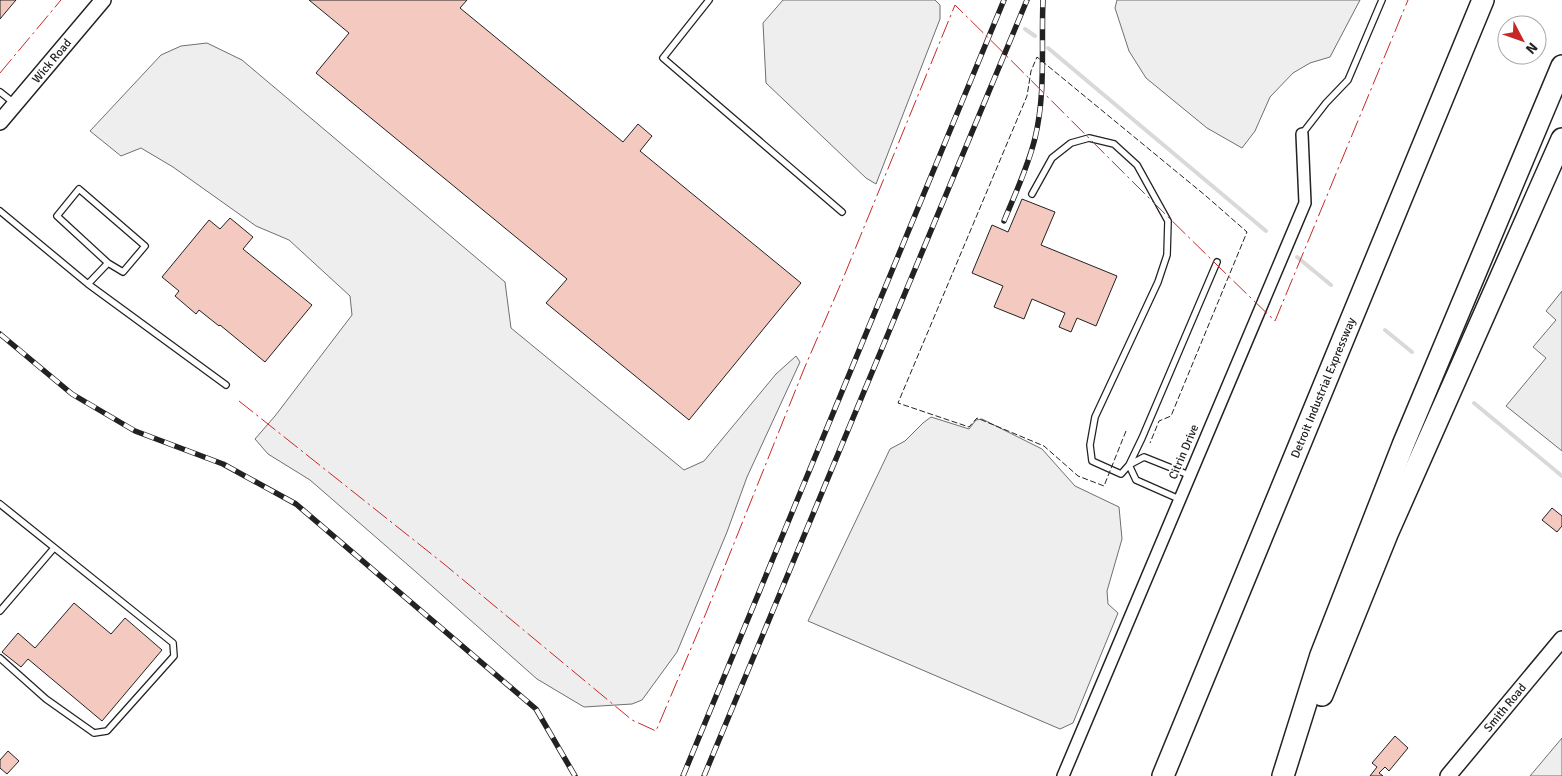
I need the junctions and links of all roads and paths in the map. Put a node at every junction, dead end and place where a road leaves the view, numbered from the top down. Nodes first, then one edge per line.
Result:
1 (103, 0) edge
2 (709, 0) edge
3 (1382, 0) edge
4 (1482, 0) edge
5 (1562, 66) edge
6 (0, 92) edge
7 (15, 104) junction
8 (0, 122) edge
9 (1302, 134) joint
10 (1562, 139) edge
11 (1032, 194) dead end
12 (0, 211) edge
13 (842, 212) dead end
14 (1217, 262) dead end
15 (108, 263) junction
16 (88, 284) junction
17 (226, 385) dead end
18 (1129, 465) junction
19 (1190, 475) junction
20 (1179, 499) junction
21 (0, 504) edge
22 (54, 548) junction
23 (0, 611) edge
24 (1562, 639) edge
25 (0, 658) edge
26 (1062, 776) edge
27 (1163, 776) edge
28 (1283, 776) edge
29 (1290, 776) edge
30 (1448, 776) edge

1 - 7 street, Wick Road
2 - 13 lane
3 - 9 lane
4 - 27 highway, Detroit Industrial Expressway
5 - 28 highway
6 - 7 lane
7 - 8 street, Wick Road
9 - 19 street, Citrin Drive
10 - 29 highway
11 - 18 lane
12 - 16 lane
14 - 18 lane
15 - 15 lane
15 - 16 lane
16 - 17 lane
18 - 19 lane
18 - 20 lane
19 - 20 street, Citrin Drive
20 - 26 street, Citrin Drive
21 - 22 lane
22 - 23 lane
22 - 25 lane
24 - 30 street, Smith Road

